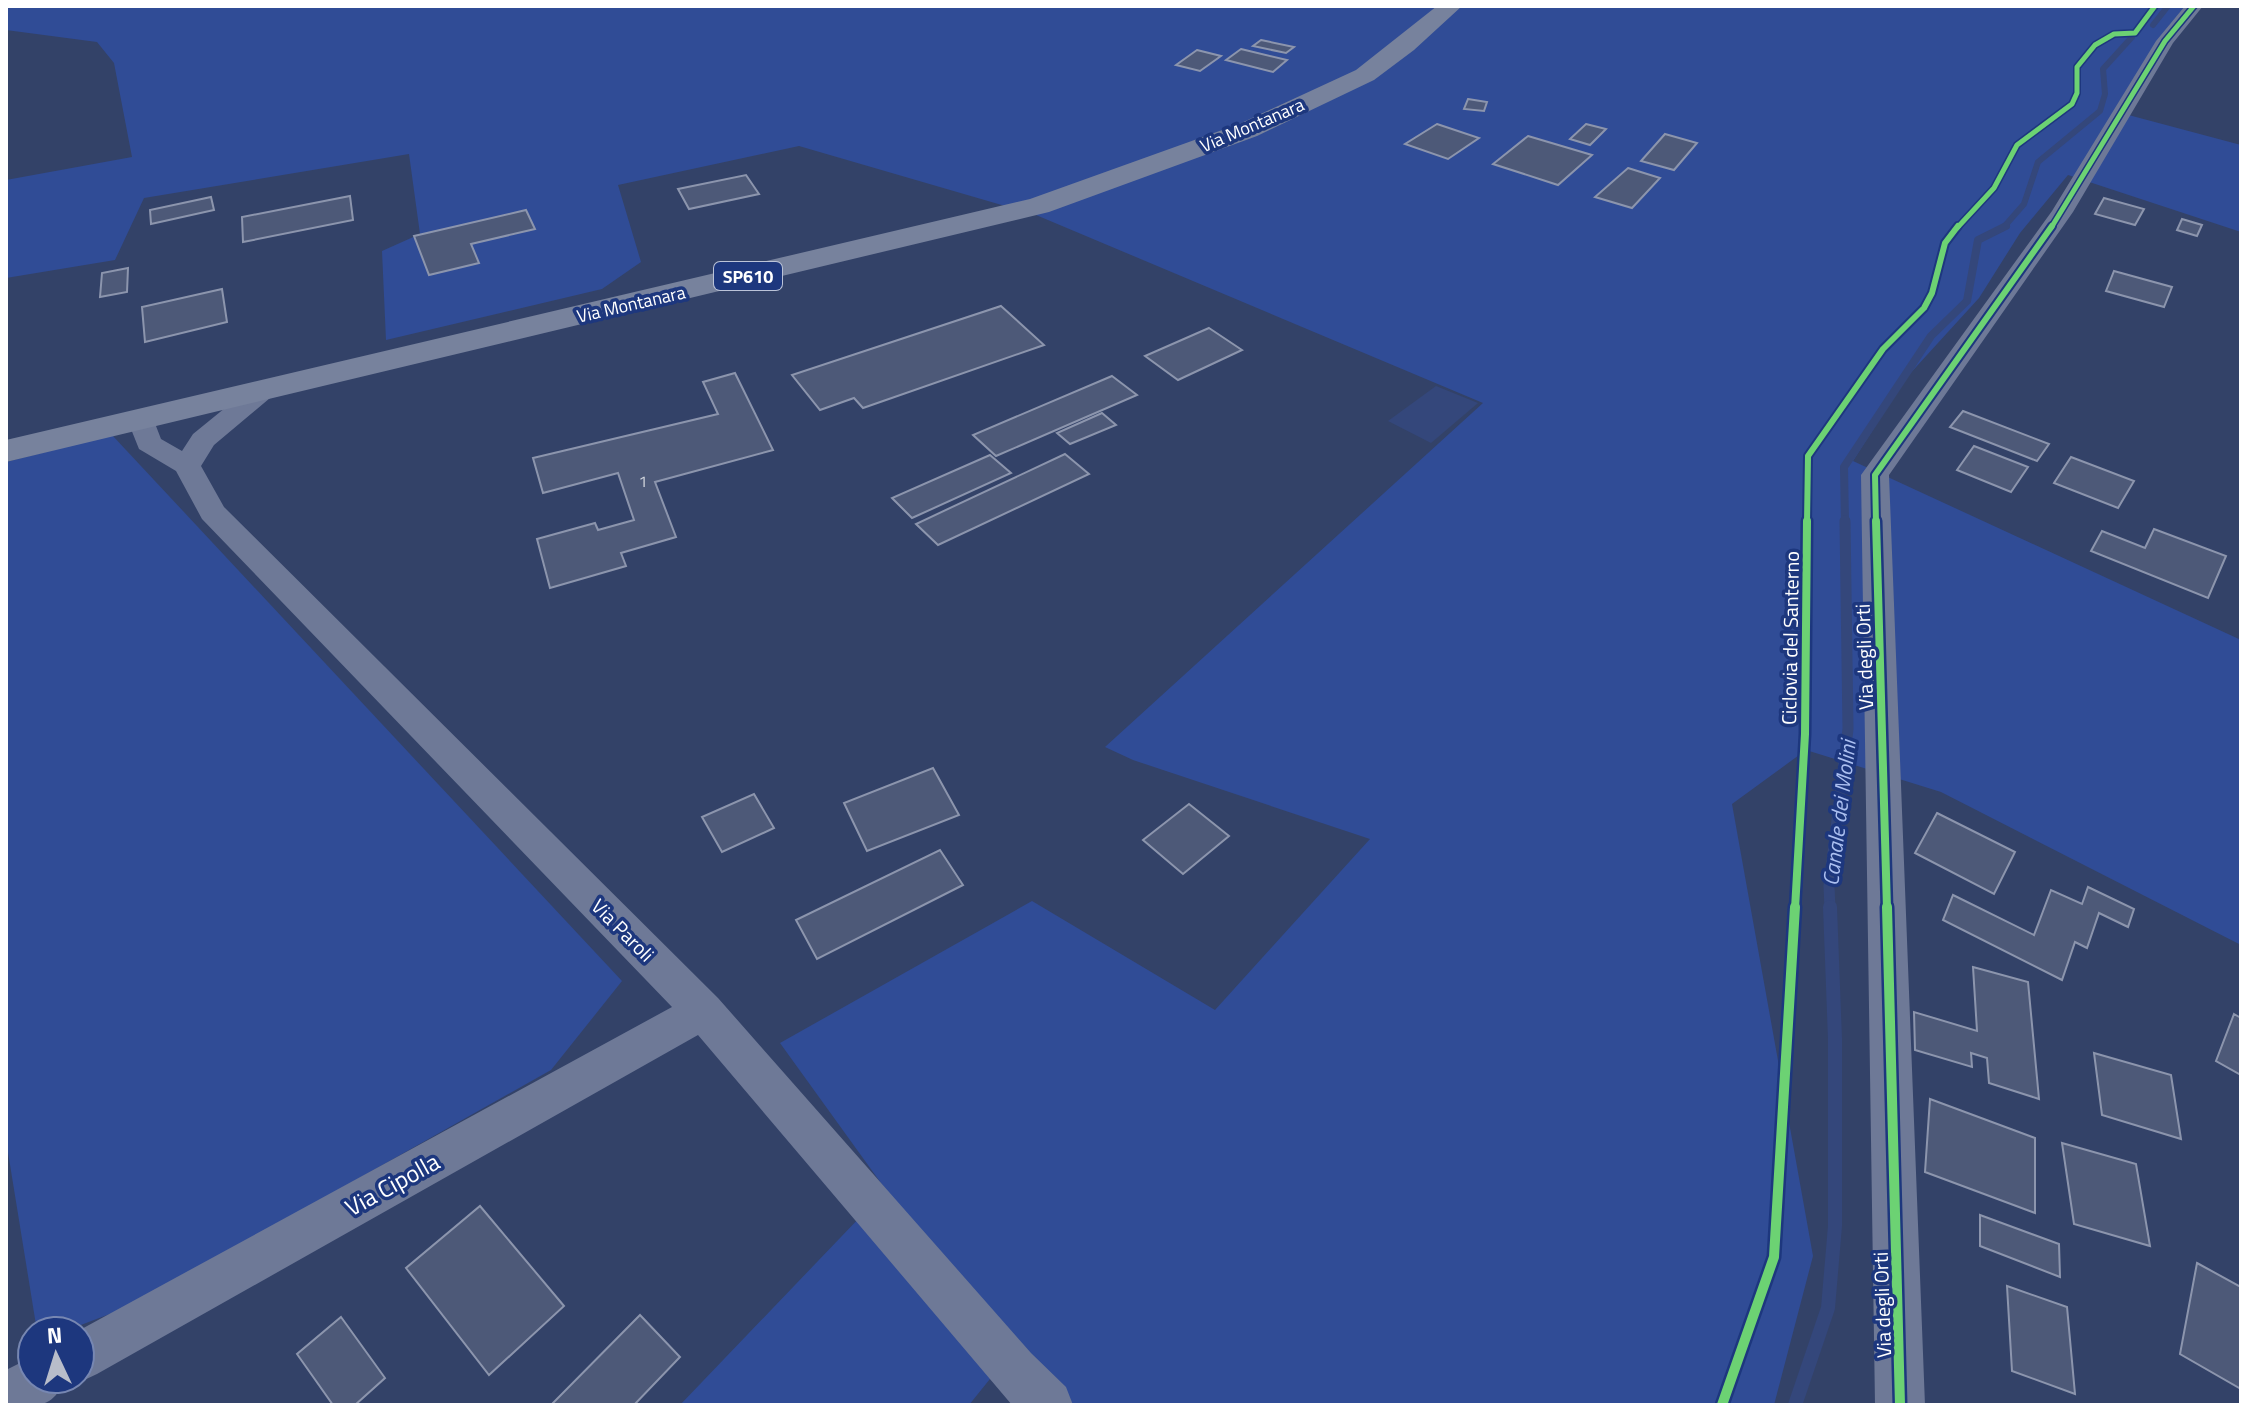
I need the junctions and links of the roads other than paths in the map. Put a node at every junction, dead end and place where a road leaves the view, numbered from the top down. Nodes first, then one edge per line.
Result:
1 (1451, 6) edge
2 (2194, 6) edge
3 (261, 392) junction
4 (196, 407) junction
5 (141, 419) junction
6 (6, 451) edge
7 (195, 453) junction
8 (703, 1011) junction
9 (96, 1348) edge
10 (1048, 1405) edge
11 (1900, 1405) edge

1 - 3 main road, Via Montanara / SP610
2 - 11 street, Via degli Orti
3 - 4 main road, Via Montanara / SP610
3 - 7 street
4 - 5 main road, Via Montanara / SP610
4 - 7 street
5 - 6 main road, Via Montanara / SP610
5 - 7 street
7 - 8 street, Via Paroli
8 - 9 street, Via Cipolla
8 - 10 street, Via Paroli

